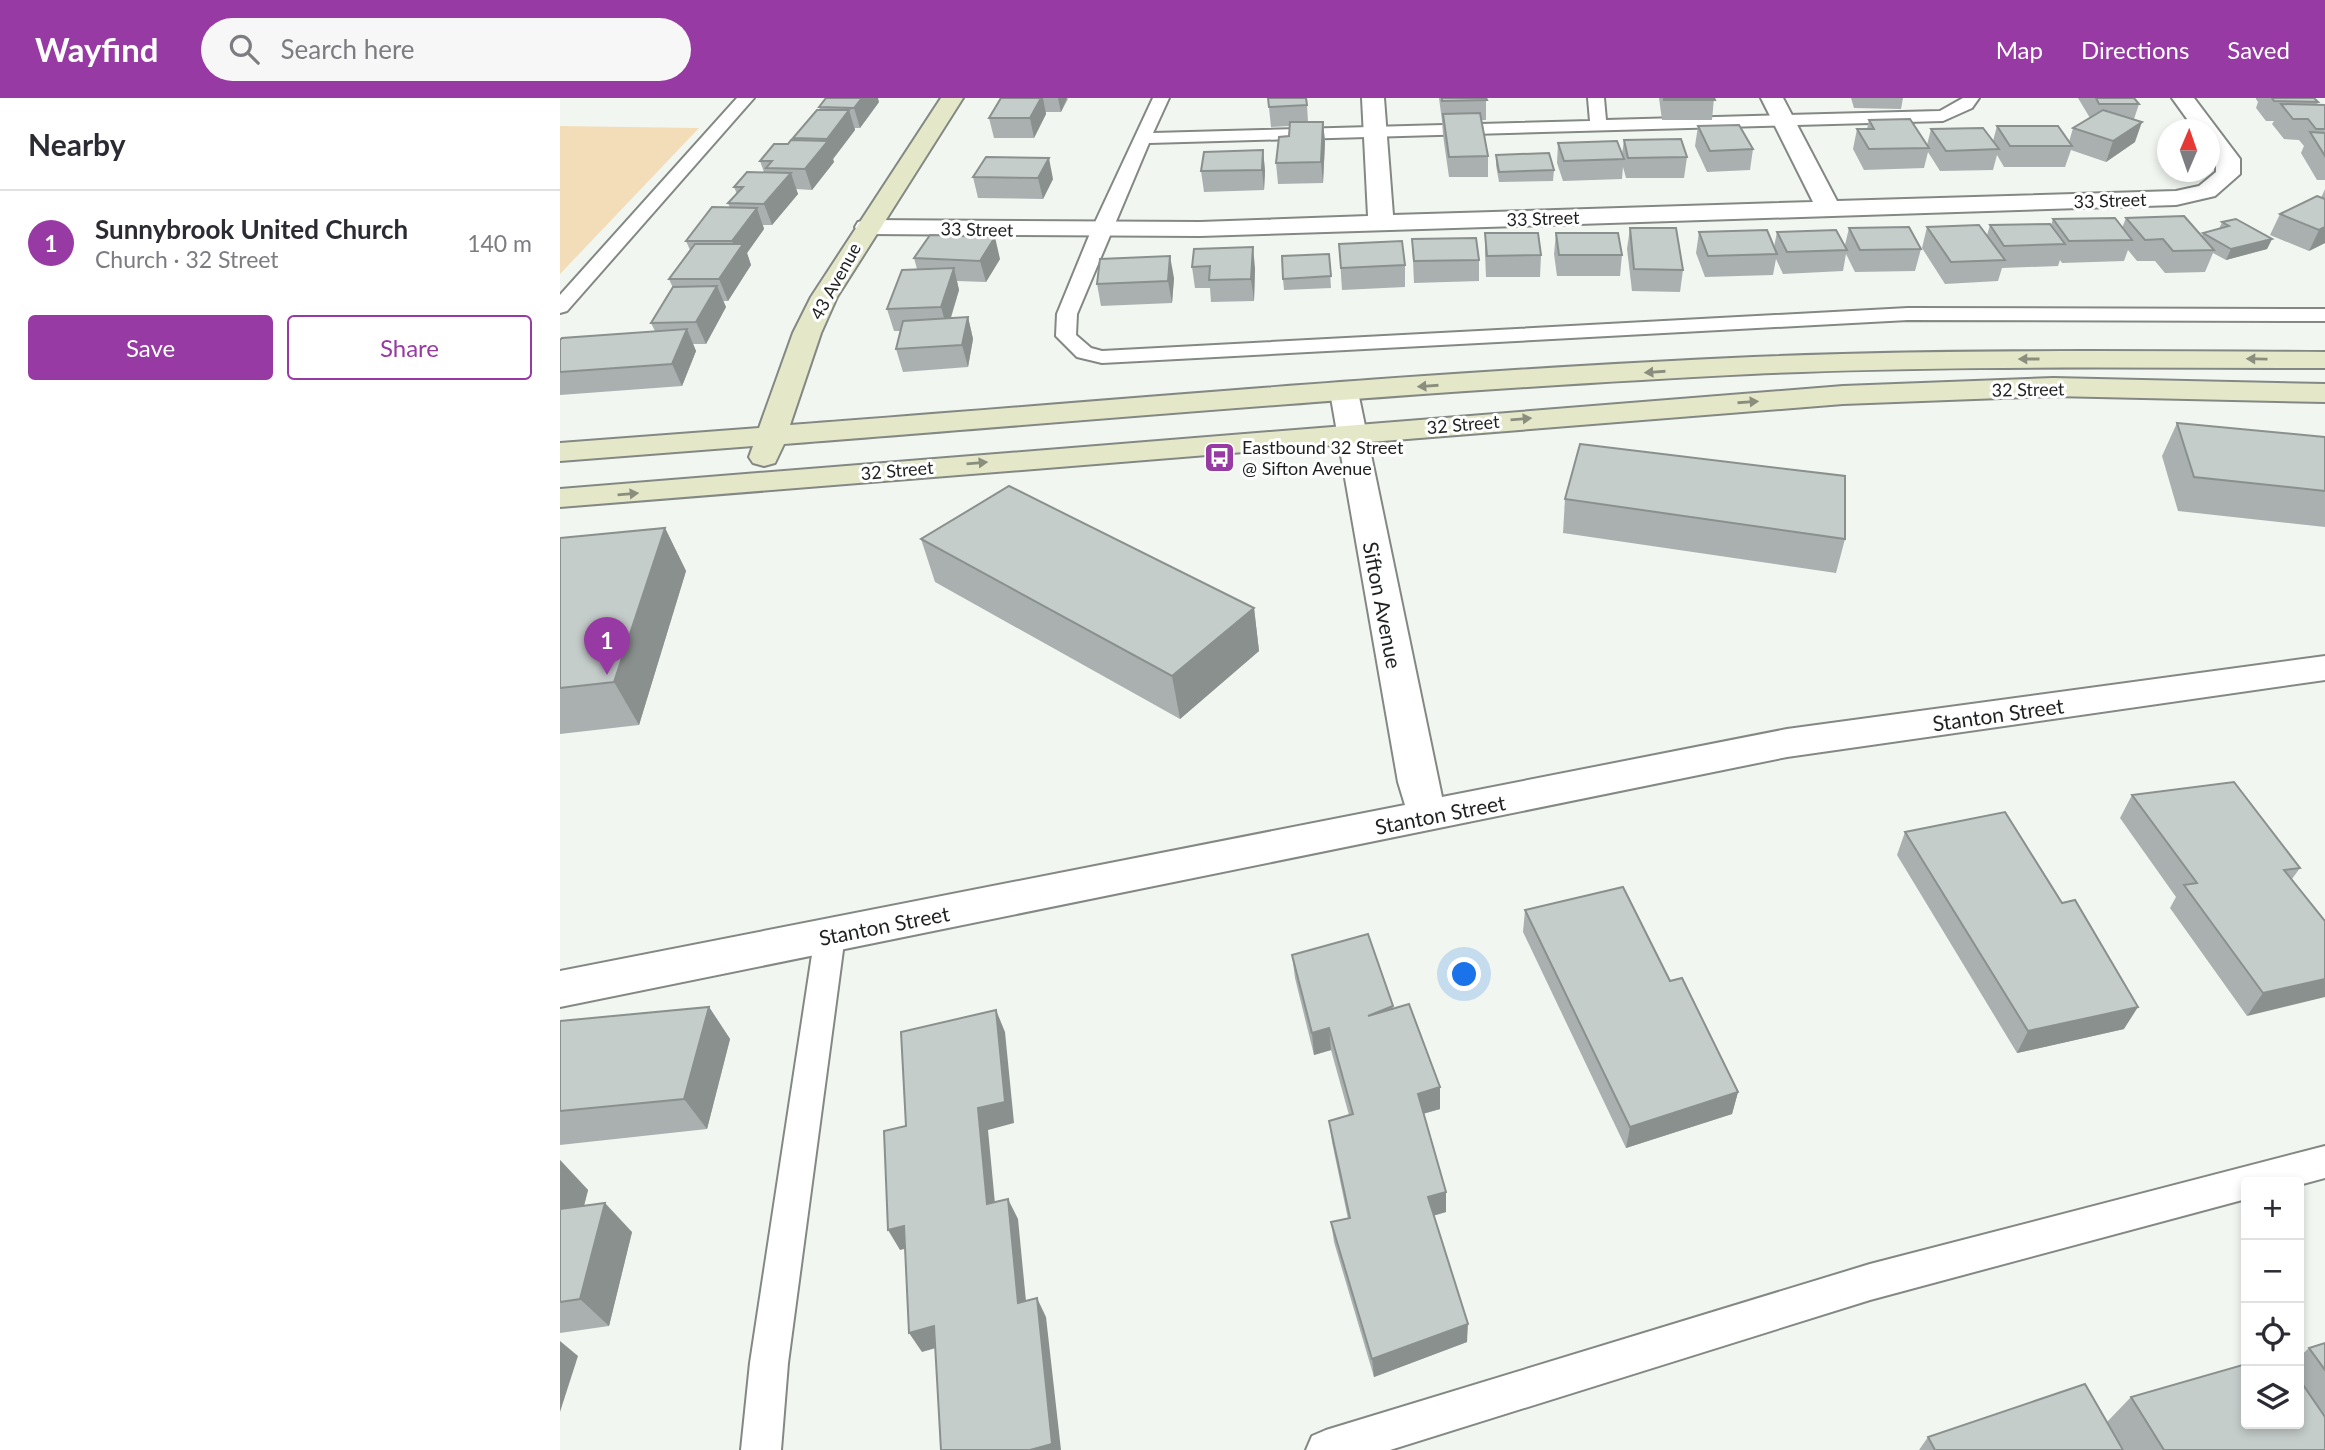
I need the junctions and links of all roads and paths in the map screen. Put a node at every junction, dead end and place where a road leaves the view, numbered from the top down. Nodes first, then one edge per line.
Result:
1 (746, 98) edge
2 (952, 98) edge
3 (1161, 98) edge
4 (1373, 98) edge
5 (1596, 98) edge
6 (1772, 98) edge
7 (1971, 98) edge
8 (2183, 98) edge
9 (2199, 119) edge
10 (1781, 121) junction
11 (1599, 126) junction
12 (1373, 132) junction
13 (1143, 138) junction
14 (2220, 148) edge
15 (1829, 209) junction
16 (1381, 224) junction
17 (867, 227) junction
18 (1100, 231) junction
19 (560, 307) edge
20 (2325, 315) edge
21 (2325, 360) edge
22 (1343, 392) junction
23 (2325, 393) edge
24 (1351, 433) junction
25 (771, 435) junction
26 (560, 452) edge
27 (756, 482) junction
28 (560, 499) edge
29 (2325, 668) edge
30 (1428, 816) junction
31 (831, 936) junction
32 (560, 989) edge
33 (2325, 1162) edge
34 (2269, 1177) edge
35 (2241, 1185) edge
36 (761, 1450) edge
37 (1326, 1450) edge

1 - 19 lane
2 - 17 main road, 43 Avenue
3 - 13 lane
4 - 12 street
5 - 11 lane
6 - 10 street
7 - 10 lane
8 - 9 street
10 - 11 lane
10 - 15 street
11 - 12 lane
12 - 13 lane
12 - 16 street
13 - 18 lane
14 - 15 street, 33 Street
15 - 16 street, 33 Street
16 - 18 street, 33 Street
17 - 18 street, 33 Street
17 - 25 main road, 43 Avenue
18 - 20 lane
21 -> 22 main road, 32 Street
22 - 24 street, Sifton Avenue
22 - 25 main road, 32 Street
24 -> 23 main road, 32 Street
27 -> 24 main road, 32 Street
24 - 30 street, Sifton Avenue
25 - 26 main road, 32 Street
25 - 27 main road, 43 Avenue
28 -> 27 main road, 32 Street
29 - 30 street, Stanton Street
30 - 31 street, Stanton Street
31 - 32 street, Stanton Street
31 - 36 lane
33 - 34 lane
35 - 37 lane

